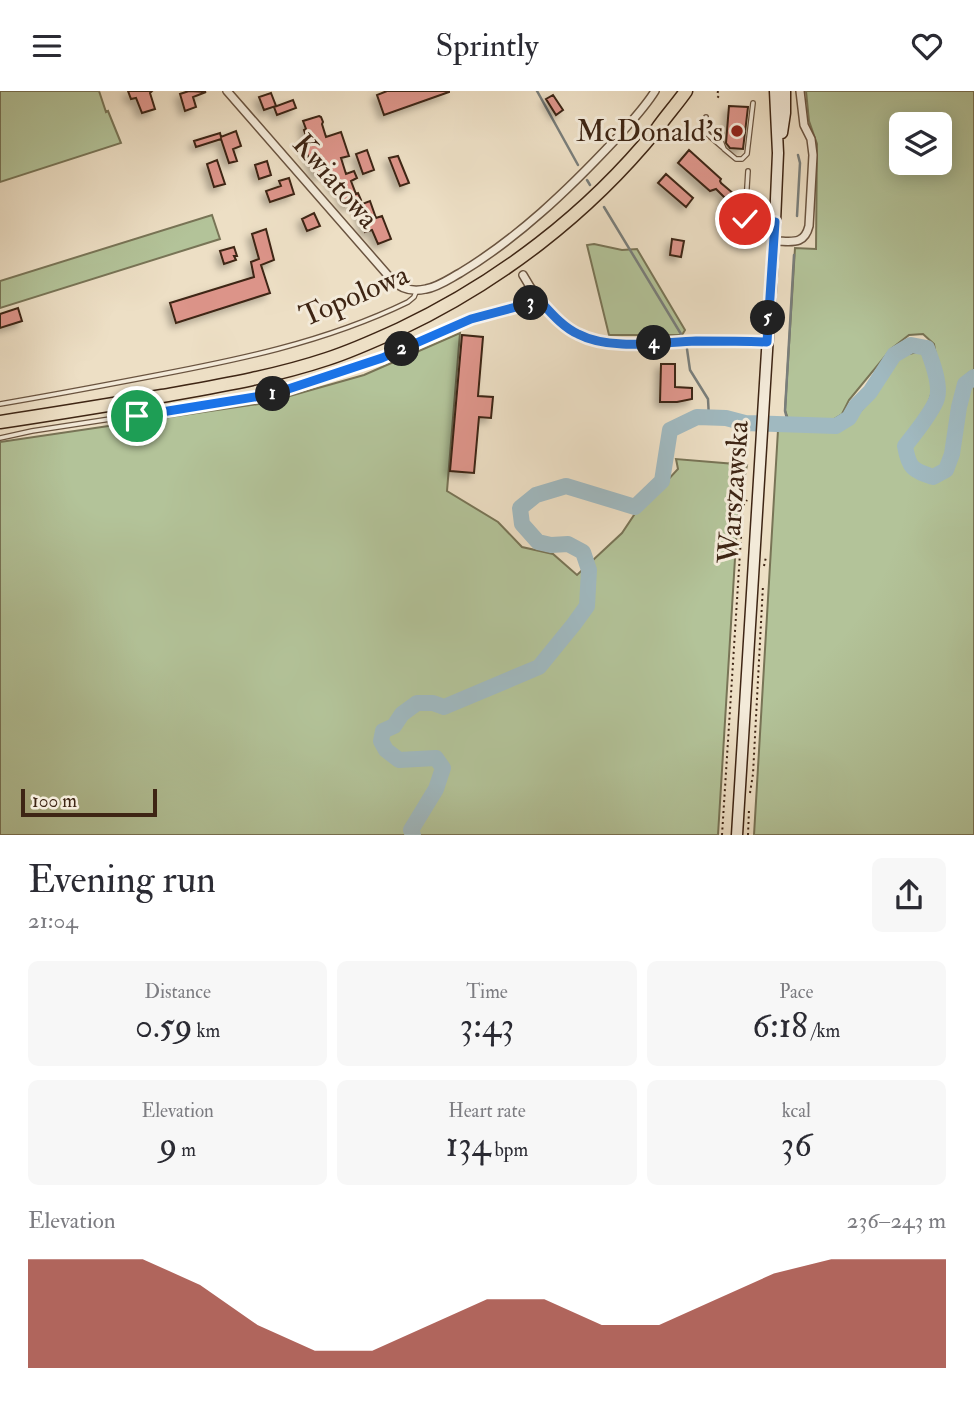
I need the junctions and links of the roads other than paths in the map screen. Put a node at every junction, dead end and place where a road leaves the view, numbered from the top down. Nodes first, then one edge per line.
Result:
1 (227, 91) edge
2 (655, 91) edge
3 (775, 91) edge
4 (785, 91) edge
5 (800, 91) edge
6 (685, 93) edge
7 (753, 103) dead end
8 (706, 117) dead end
9 (778, 153) junction
10 (748, 171) dead end
11 (775, 222) junction
12 (774, 241) junction
13 (523, 275) dead end
14 (417, 291) junction
15 (541, 302) junction
16 (767, 342) junction
17 (0, 404) edge
18 (0, 422) edge
19 (0, 437) edge
20 (737, 835) edge

1 - 14 street, Kwiatowa
2 - 14 street, Topolowa
3 - 9 main road, Warszawska
4 - 9 main road, Warszawska
5 - 12 street
6 - 18 main road
7 - 8 lane
9 - 11 main road, Warszawska
10 - 11 lane
11 - 12 main road, Warszawska
12 - 16 main road, Warszawska
13 - 15 street
14 - 17 lane, Topolowa
15 - 16 street
15 - 19 lane
16 - 20 main road, Warszawska

